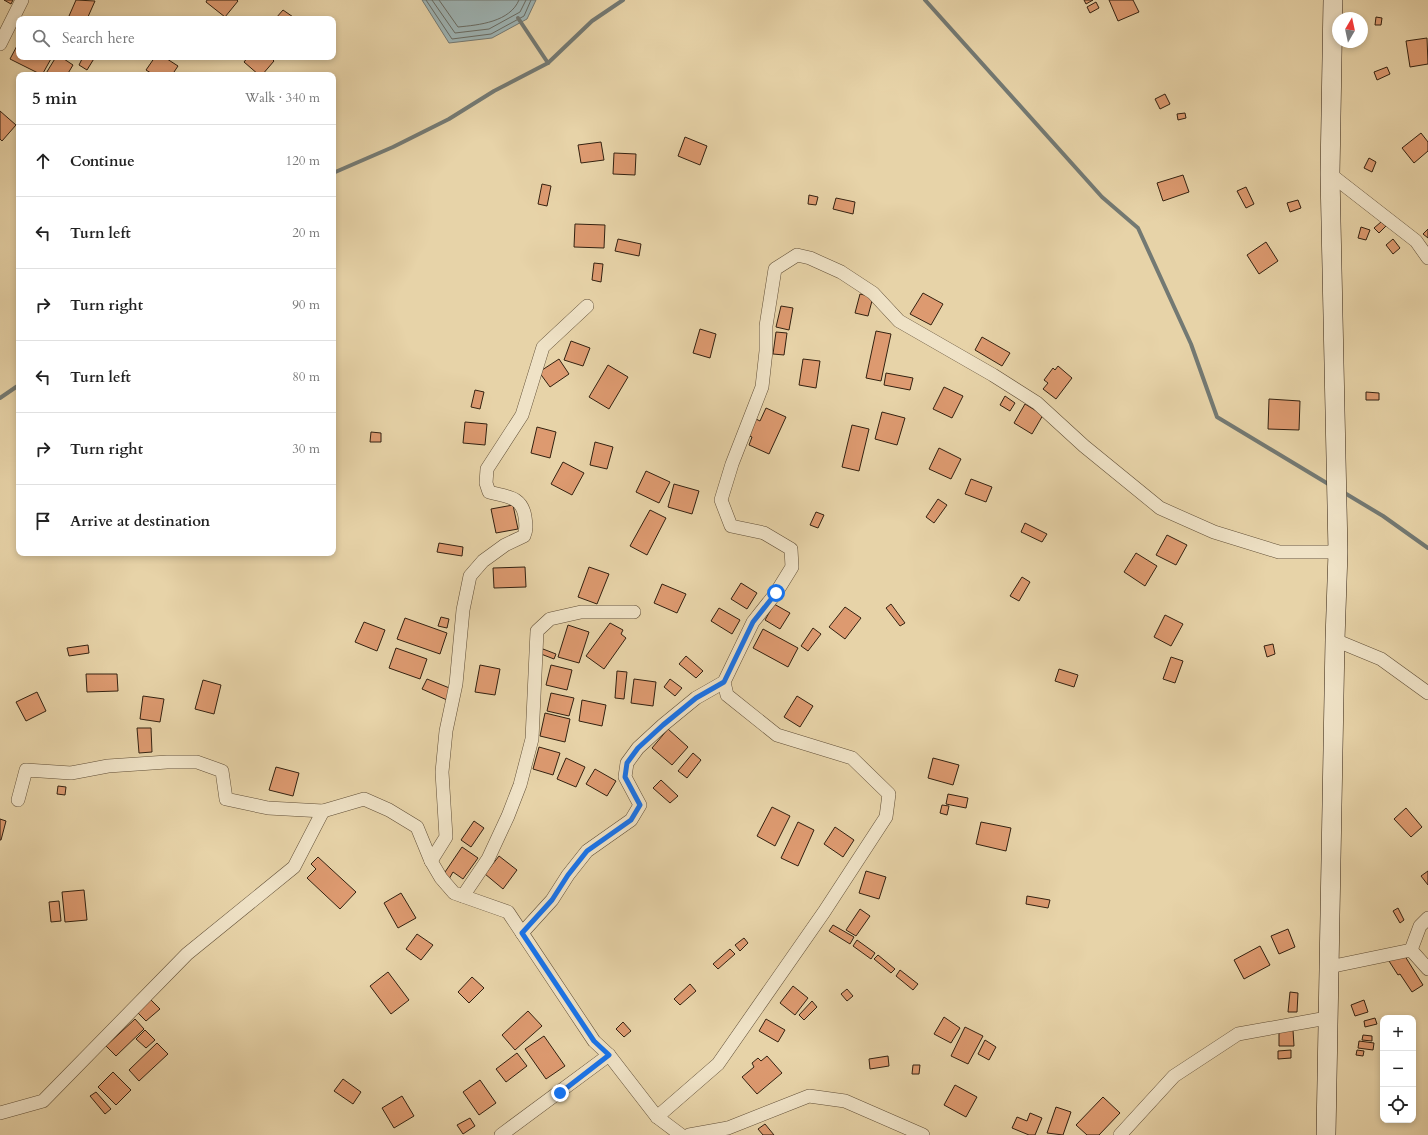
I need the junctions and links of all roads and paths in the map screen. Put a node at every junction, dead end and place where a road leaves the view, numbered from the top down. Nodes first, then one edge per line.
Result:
1 (22, 0) edge
2 (1333, 0) edge
3 (0, 44) edge
4 (1330, 174) junction
5 (1428, 258) edge
6 (587, 306) dead end
7 (1338, 552) junction
8 (634, 612) dead end
9 (1335, 640) junction
10 (724, 682) junction
11 (1428, 694) edge
12 (18, 800) dead end
13 (323, 811) junction
14 (431, 861) junction
15 (464, 896) junction
16 (1428, 918) edge
17 (522, 933) junction
18 (1411, 950) junction
19 (1329, 967) junction
20 (1428, 969) edge
21 (1327, 1018) junction
22 (609, 1055) junction
23 (0, 1113) edge
24 (658, 1117) junction
25 (501, 1135) edge
26 (681, 1135) edge
27 (689, 1135) edge
28 (923, 1135) edge
29 (1120, 1135) edge
30 (1326, 1135) edge

1 - 3 street
2 - 4 main road
4 - 5 street
4 - 7 main road
6 - 14 street
7 - 9 main road
7 - 10 street
8 - 15 street
9 - 11 street
9 - 19 main road
10 - 17 street
10 - 24 street
12 - 13 street
13 - 14 street
13 - 23 street
14 - 15 street
15 - 17 street
16 - 18 street
17 - 22 street
18 - 19 street
18 - 20 street
19 - 21 main road
21 - 29 street
21 - 30 main road
22 - 24 street
22 - 25 street
24 - 26 street
27 - 28 street

